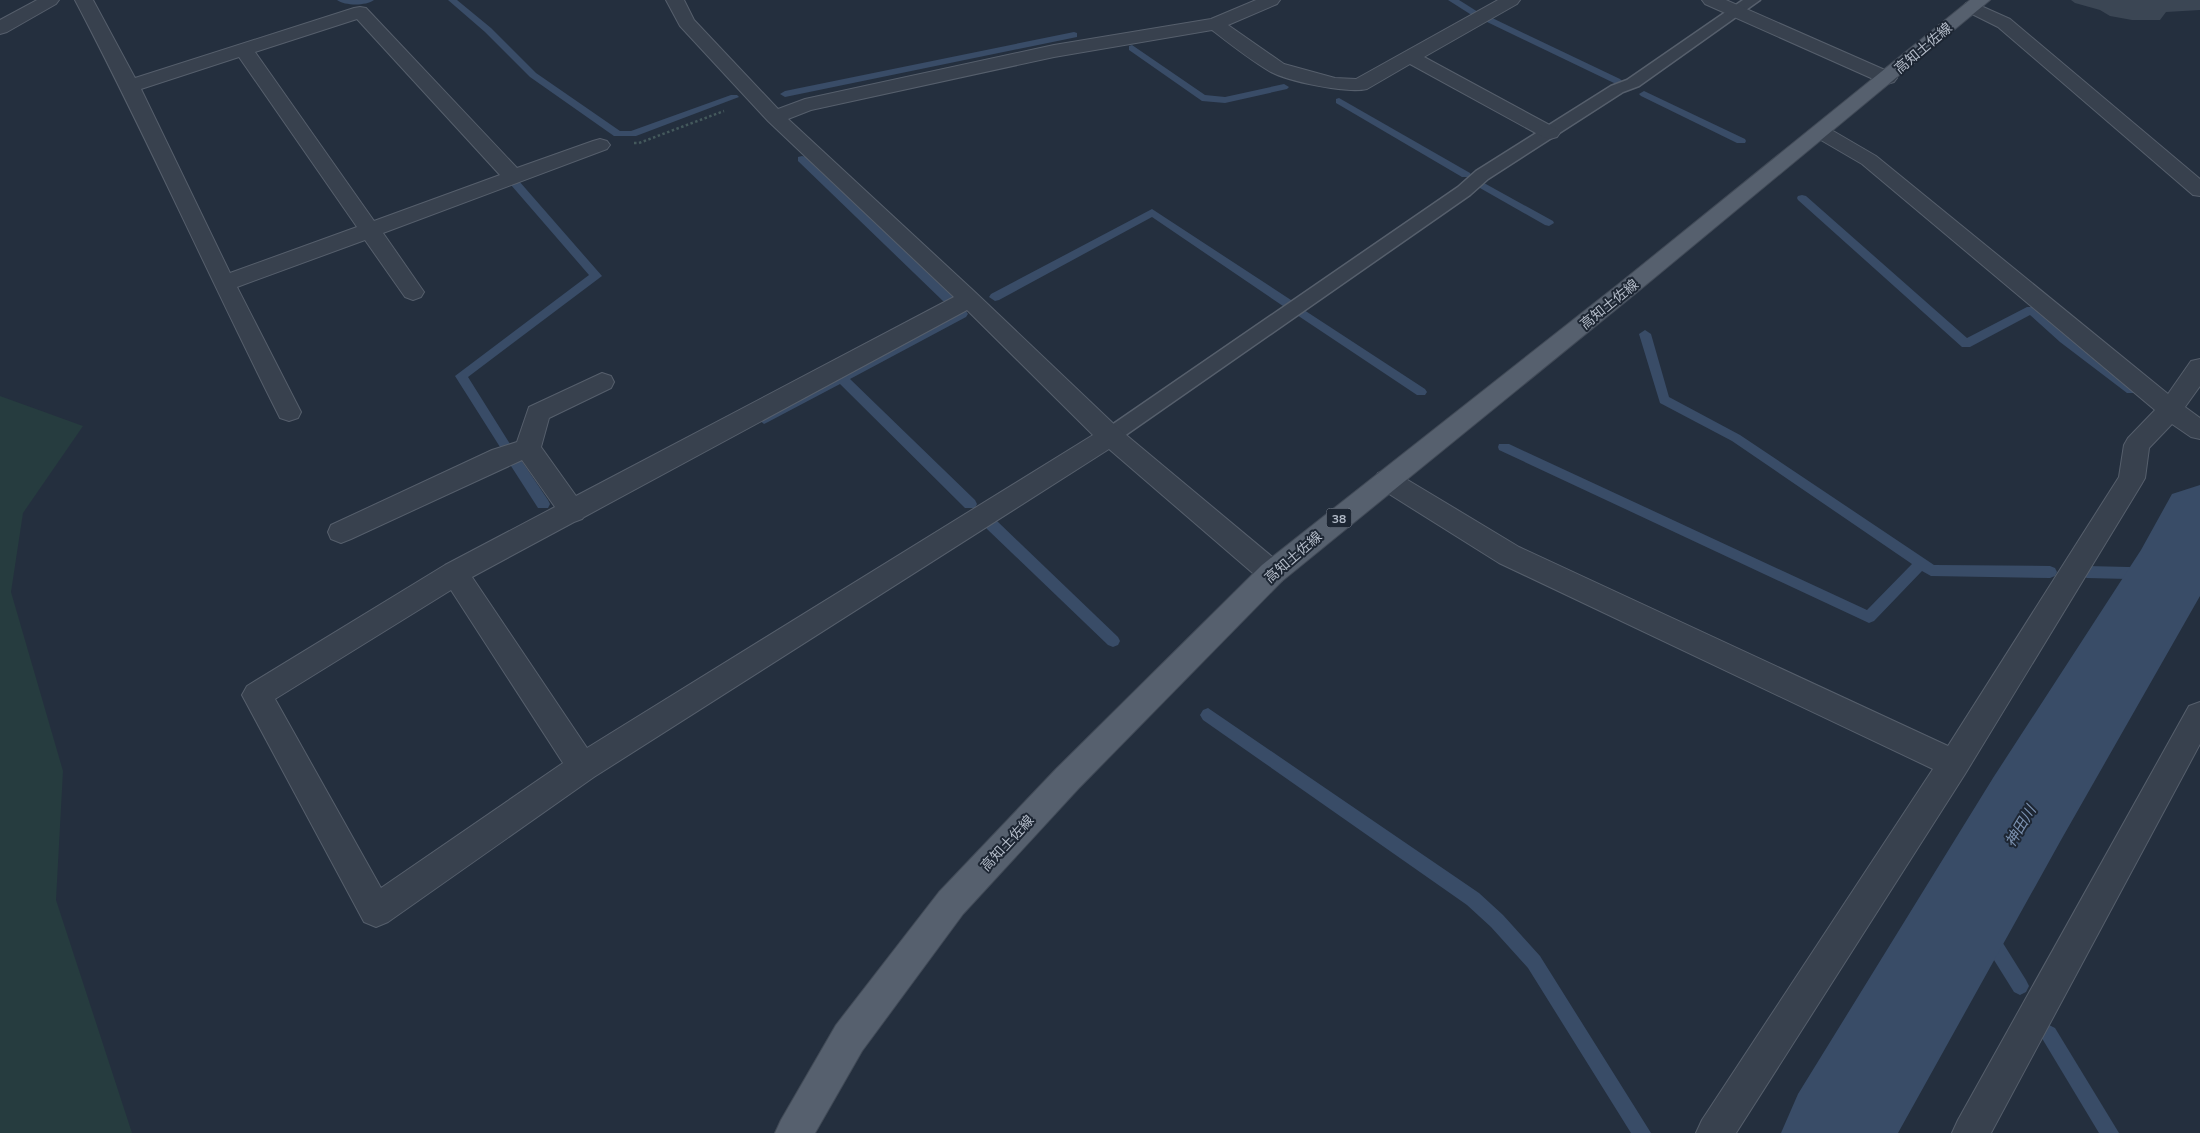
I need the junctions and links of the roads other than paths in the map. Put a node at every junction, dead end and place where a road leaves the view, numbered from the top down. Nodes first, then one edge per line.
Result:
1 (50, 0) edge
2 (84, 0) edge
3 (675, 0) edge
4 (1223, 0) edge
5 (1271, 0) edge
6 (1511, 0) edge
7 (1711, 0) edge
8 (1753, 0) edge
9 (1976, 4) edge
10 (1737, 11) junction
11 (1242, 12) junction
12 (1215, 24) junction
13 (0, 28) edge
14 (243, 49) junction
15 (1411, 57) junction
16 (1887, 78) junction
17 (130, 86) junction
18 (775, 117) junction
19 (1821, 132) junction
20 (1550, 133) junction
21 (600, 145) road end
22 (514, 177) junction
23 (2200, 190) edge
24 (370, 230) junction
25 (224, 284) junction
26 (413, 292) dead end
27 (969, 299) junction
28 (2200, 367) edge
29 (602, 382) dead end
30 (289, 412) dead end
31 (2185, 420) edge
32 (1110, 436) junction
33 (528, 448) junction
34 (1387, 480) junction
35 (573, 512) junction
36 (341, 532) dead end
37 (455, 574) junction
38 (1272, 574) junction
39 (2200, 715) edge
40 (1954, 764) junction
41 (583, 768) junction
42 (794, 1133) edge
43 (1716, 1133) edge
44 (1971, 1133) edge

1 - 13 street
2 - 17 street
3 - 18 street
4 - 11 street
5 - 11 street
6 - 15 street
7 - 10 street
8 - 10 lane
9 - 16 main road, 高知土佐線 / 38
9 - 23 street
10 - 16 street
10 - 20 lane
11 - 12 street
12 - 15 street
12 - 18 street
14 - 17 street
14 - 22 street
14 - 24 street
15 - 20 street
16 - 19 main road, 高知土佐線 / 38
17 - 25 street
18 - 27 street
19 - 31 street
19 - 34 main road, 高知土佐線 / 38
20 - 32 lane
21 - 22 street
22 - 24 street
24 - 25 street
24 - 26 street
25 - 30 street
27 - 32 street
27 - 35 street
28 - 31 street
29 - 33 street
31 - 40 street
32 - 38 street
32 - 41 street
33 - 35 street
33 - 36 street
34 - 38 main road, 高知土佐線 / 38
34 - 40 street
35 - 37 street
37 - 41 street
37 - 41 street
38 - 42 main road, 高知土佐線 / 38
39 - 44 street
40 - 43 street

